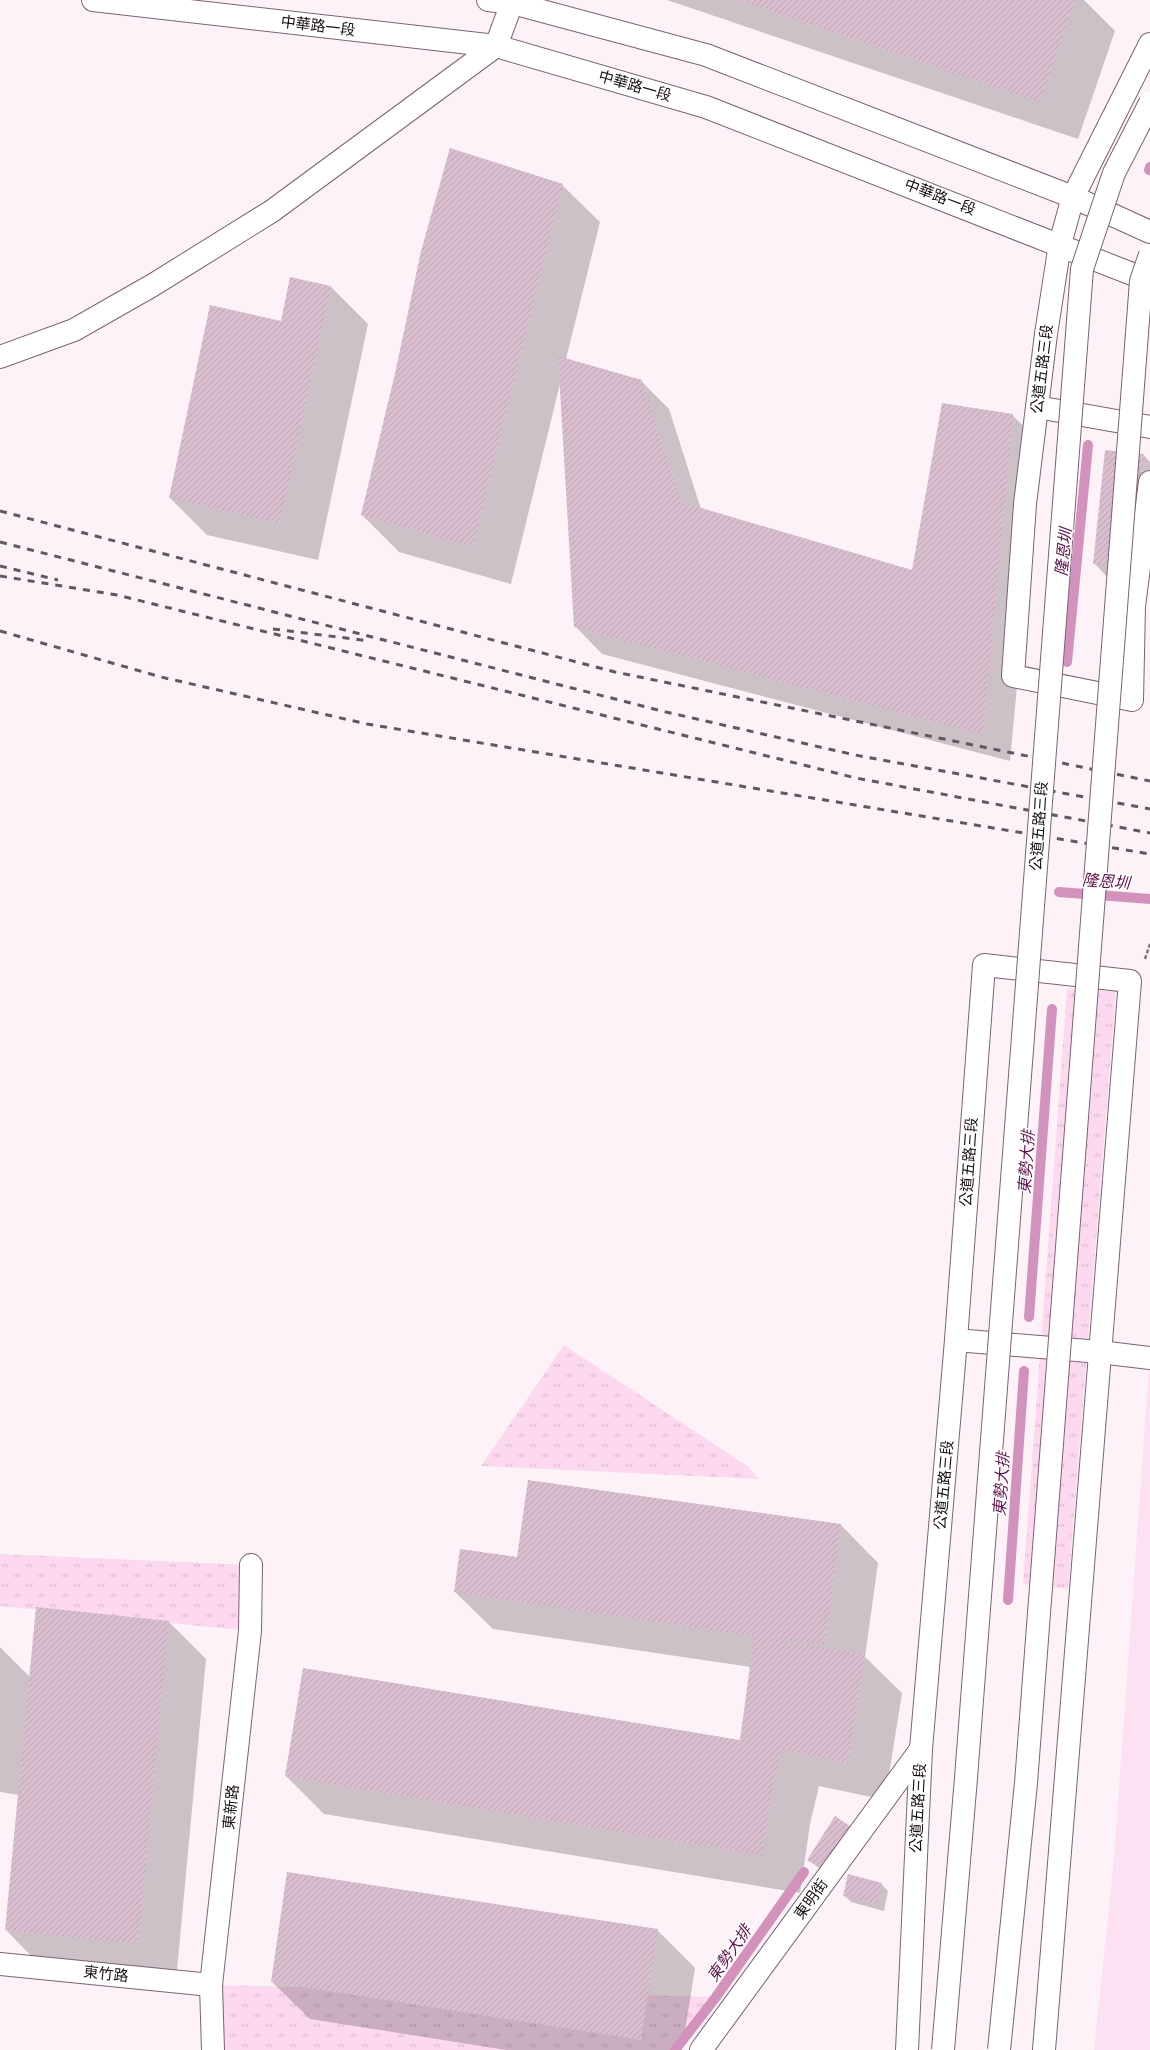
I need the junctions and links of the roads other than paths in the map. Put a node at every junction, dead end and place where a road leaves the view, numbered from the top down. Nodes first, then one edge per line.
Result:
1 (93, 0) edge
2 (488, 0) edge
3 (512, 1) edge
4 (1150, 44) edge
5 (496, 46) junction
6 (1150, 103) edge
7 (1073, 197) junction
8 (1150, 232) edge
9 (1060, 244) junction
10 (1150, 255) edge
11 (1150, 281) edge
12 (0, 357) edge
13 (1037, 407) junction
14 (1150, 427) edge
15 (1150, 482) edge
16 (956, 1340) junction
17 (1100, 1352) junction
18 (1150, 1358) edge
19 (251, 1565) dead end
20 (921, 1749) junction
21 (0, 1964) edge
22 (212, 1985) junction
23 (213, 2050) edge
24 (701, 2050) edge
25 (907, 2050) edge
26 (943, 2050) edge
27 (999, 2050) edge
28 (1044, 2050) edge

1 - 5 street, 中華路一段
2 - 3 street
3 - 5 street
3 - 7 street
4 - 7 street, 公道五路三段
5 - 9 street, 中華路一段
5 - 12 street
6 - 26 street, 公道五路三段, bridge
7 - 8 street
7 - 9 street, 公道五路三段
9 - 11 street, 中華路一段
9 - 13 street, 公道五路三段
10 - 27 street, bridge
13 - 14 street
13 - 15 street, 公道五路三段
16 - 17 street
16 - 17 street, 公道五路三段
16 - 20 street, 公道五路三段
17 - 18 street
17 - 28 street, 公道五路三段
19 - 22 street, 東新路
20 - 24 street, 東明街
20 - 25 street, 公道五路三段
21 - 22 street, 東竹路
22 - 23 street, 東新路

